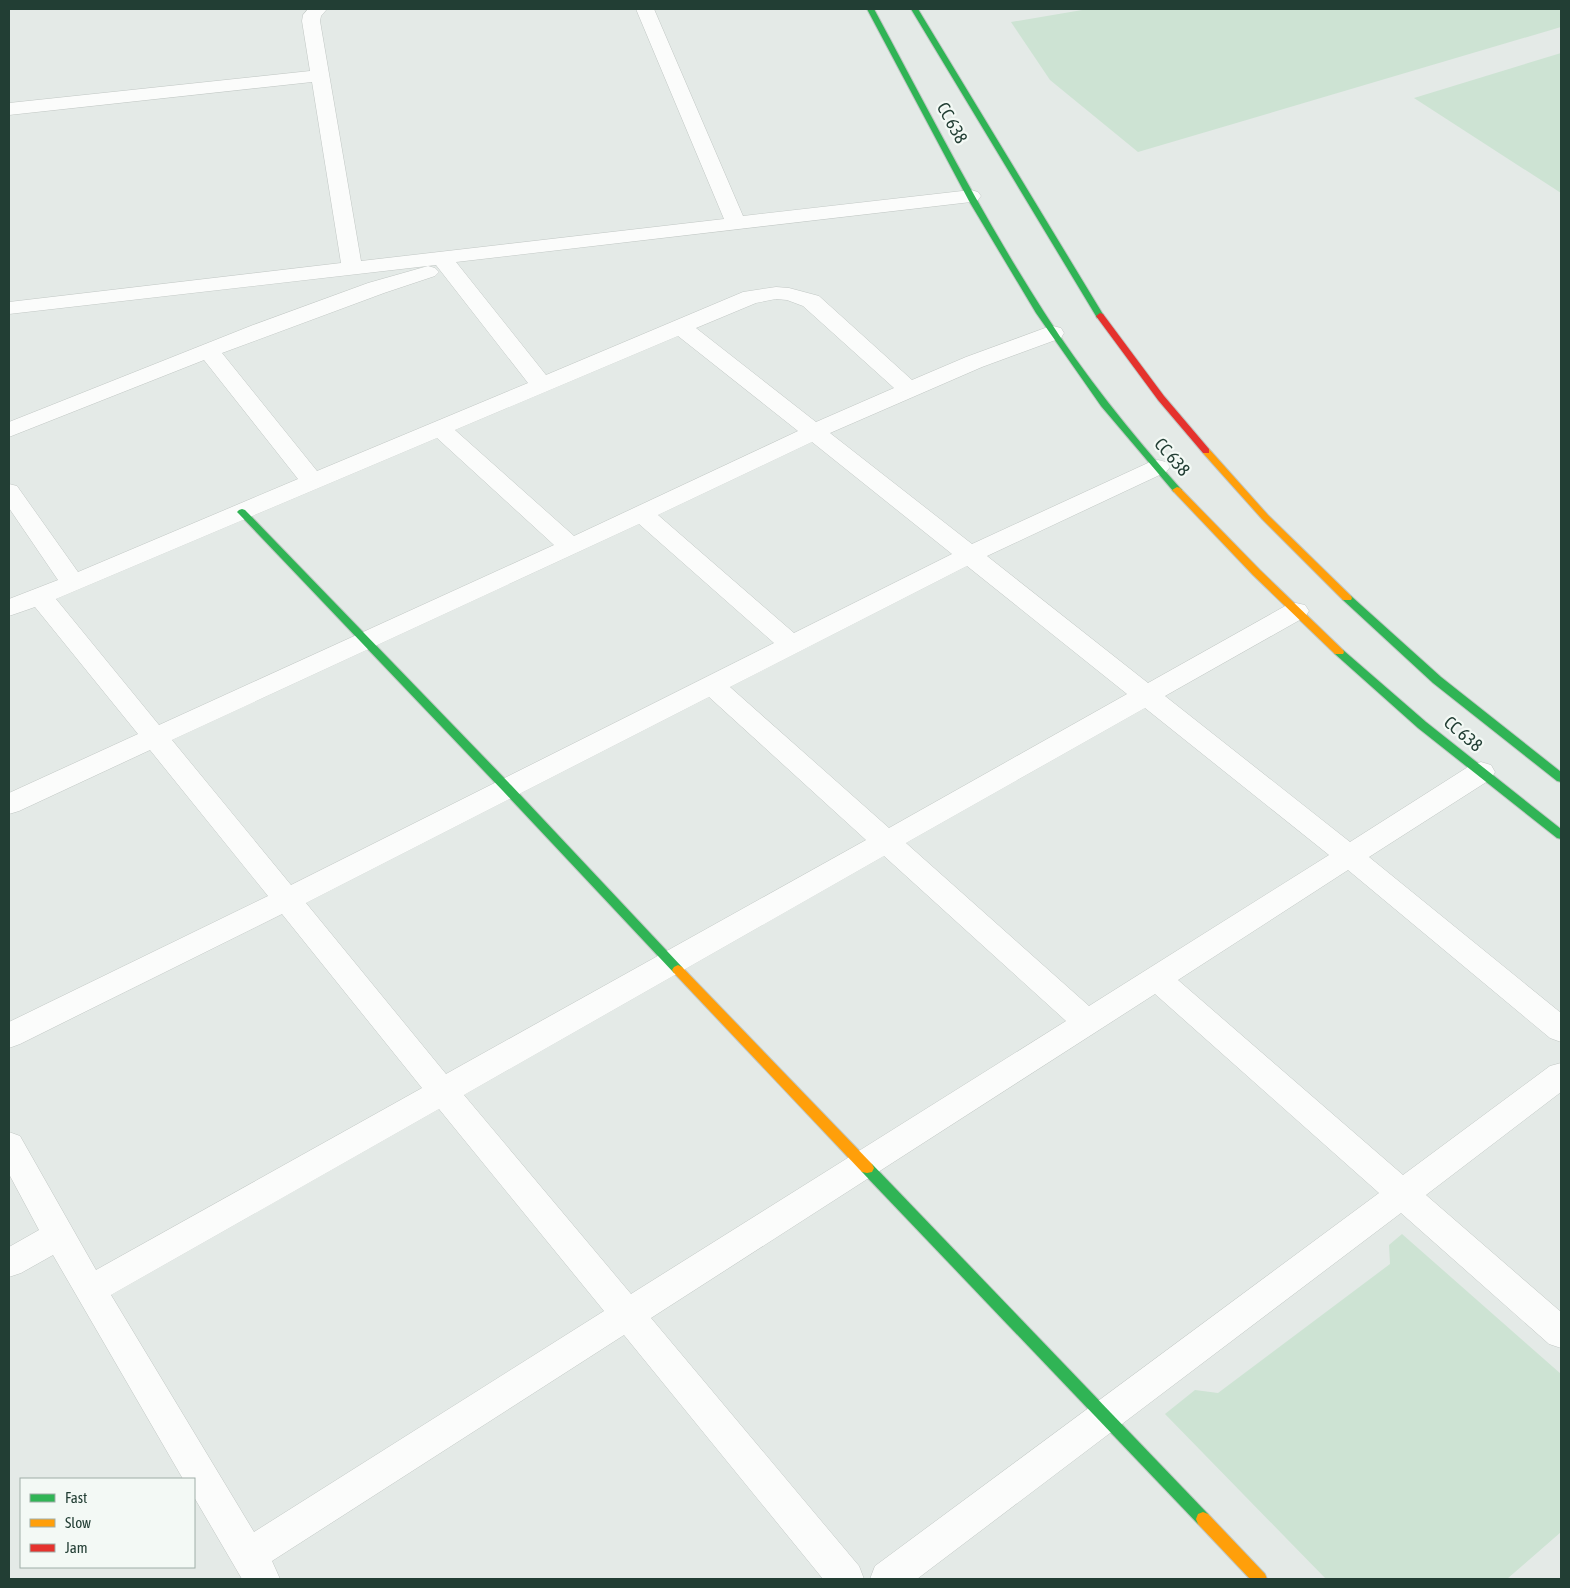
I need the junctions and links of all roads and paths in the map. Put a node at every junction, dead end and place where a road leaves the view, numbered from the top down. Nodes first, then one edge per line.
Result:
1 (318, 9) edge
2 (645, 9) edge
3 (870, 9) edge
4 (914, 9) edge
5 (320, 76) junction
6 (9, 108) edge
7 (972, 196) junction
8 (736, 223) junction
9 (445, 262) junction
10 (352, 268) junction
11 (9, 308) edge
12 (680, 326) junction
13 (1053, 333) junction
14 (209, 352) junction
15 (542, 384) junction
16 (909, 389) junction
17 (439, 428) junction
18 (9, 430) edge
19 (813, 432) junction
20 (1158, 468) junction
21 (312, 481) junction
22 (9, 491) edge
23 (242, 512) junction
24 (641, 513) junction
25 (570, 547) junction
26 (969, 555) junction
27 (73, 583) junction
28 (40, 596) junction
29 (9, 608) edge
30 (1296, 611) junction
31 (365, 642) junction
32 (792, 645) junction
33 (712, 685) junction
34 (1146, 695) junction
35 (155, 738) junction
36 (1481, 772) junction
37 (1561, 778) edge
38 (508, 788) junction
39 (9, 804) edge
40 (1561, 835) edge
41 (885, 842) junction
42 (1349, 856) junction
43 (288, 899) junction
44 (671, 963) junction
45 (1156, 978) junction
46 (1087, 1022) junction
47 (1561, 1030) edge
48 (9, 1036) edge
49 (1561, 1075) edge
50 (442, 1091) junction
51 (9, 1145) edge
52 (864, 1165) junction
53 (1402, 1194) junction
54 (60, 1235) junction
55 (9, 1262) edge
56 (90, 1290) junction
57 (628, 1315) junction
58 (1561, 1333) edge
59 (1105, 1417) junction
60 (255, 1568) edge
61 (846, 1579) edge
62 (888, 1579) edge
63 (1260, 1579) edge

1 - 5 street
2 - 8 street
3 - 7 main road, CC 638 / CC 638
4 - 37 main road, CC 638
5 - 6 street
5 - 10 street
7 - 8 street
7 - 13 main road, CC 638 / CC 638
8 - 9 street
9 - 10 street
9 - 14 street
9 - 15 street
10 - 11 street
12 - 15 street
12 - 16 street
12 - 19 street
13 - 16 street
13 - 20 main road, CC 638 / CC 638
14 - 18 street
14 - 21 street
15 - 17 street
16 - 19 street
17 - 21 street
17 - 25 street
19 - 24 street
19 - 26 street
20 - 26 street
20 - 30 main road, CC 638 / CC 638
21 - 23 street
22 - 27 street
23 - 27 street
23 - 31 main road
24 - 25 street
24 - 32 street
25 - 31 street
26 - 32 street
26 - 34 street
27 - 28 street
28 - 29 street
28 - 35 street
30 - 34 street
30 - 36 main road, CC 638 / CC 638
31 - 35 street
31 - 38 main road
32 - 33 street
33 - 38 street
33 - 41 street
34 - 41 street
34 - 42 street
35 - 39 street
35 - 43 street
36 - 40 main road, CC 638 / CC 638
36 - 42 street
38 - 43 street
38 - 44 main road
41 - 44 street
41 - 46 street
42 - 45 street
42 - 47 street
43 - 48 street
43 - 50 street
44 - 50 street
44 - 52 main road
45 - 46 street
45 - 53 street
46 - 52 street
49 - 53 street
50 - 56 street
50 - 57 street
51 - 54 street
52 - 57 street
52 - 59 main road
53 - 58 street
53 - 59 street
54 - 55 street
54 - 56 street
56 - 60 street
57 - 60 street
57 - 61 street
59 - 62 street
59 - 63 main road

